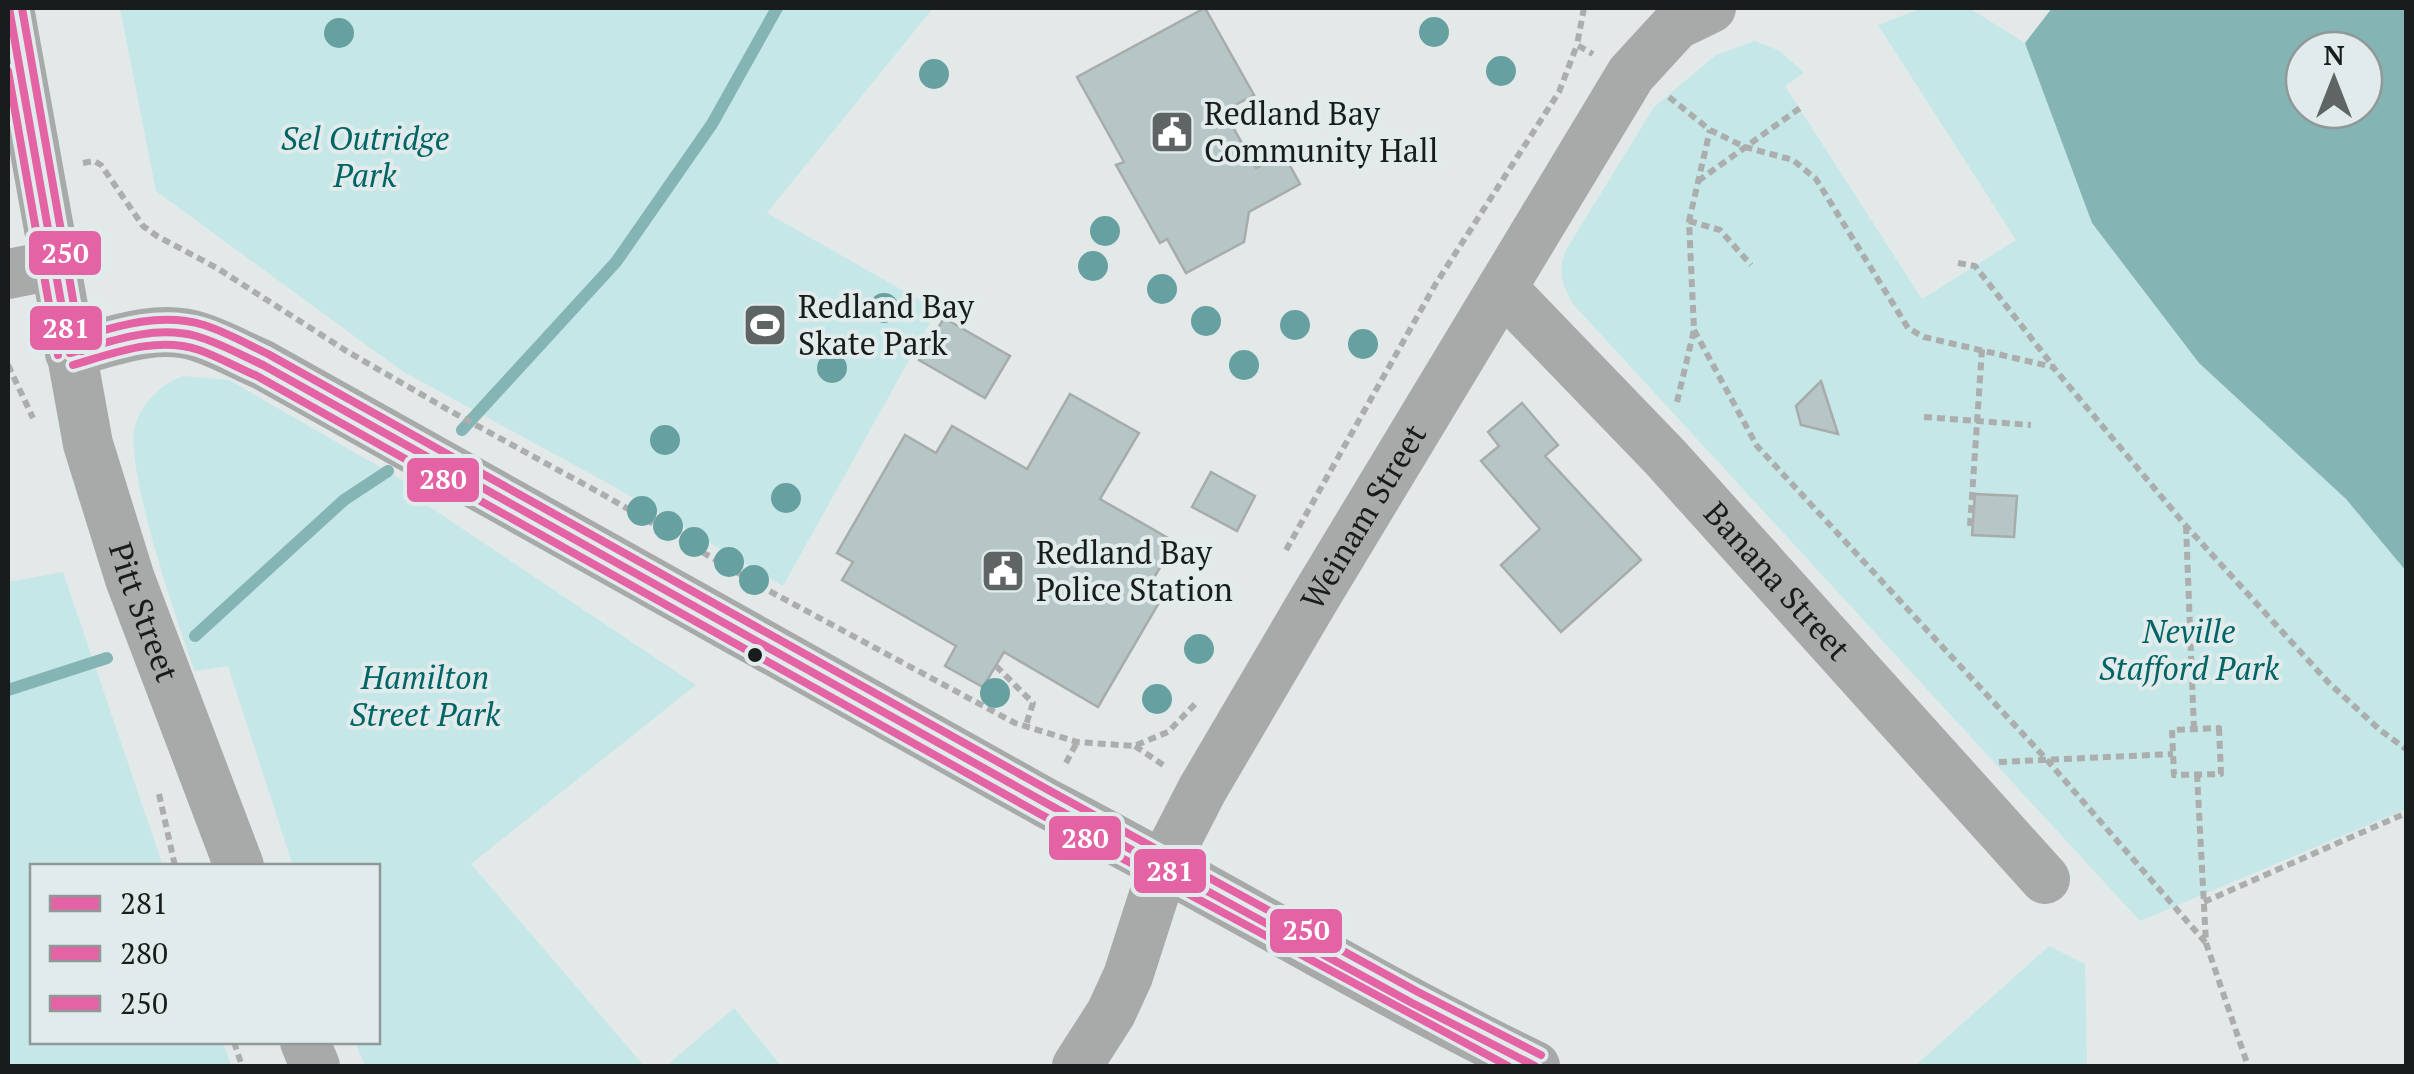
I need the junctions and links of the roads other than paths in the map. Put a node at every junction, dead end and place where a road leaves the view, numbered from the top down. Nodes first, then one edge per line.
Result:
1 (8, 8) edge
2 (1712, 8) edge
3 (31, 269) edge
4 (1502, 288) junction
5 (70, 353) junction
6 (238, 864) edge
7 (1164, 864) junction
8 (2045, 879) dead end
9 (1453, 1049) edge
10 (1077, 1066) edge
11 (1535, 1066) edge

1 - 3 street, Pitt Street
2 - 4 street, Weinam Street
3 - 5 street, Pitt Street
4 - 7 street, Weinam Street
4 - 8 street, Banana Street
5 - 6 street, Pitt Street
5 - 7 street
7 - 9 street
7 - 10 street, Weinam Street
9 - 11 street

